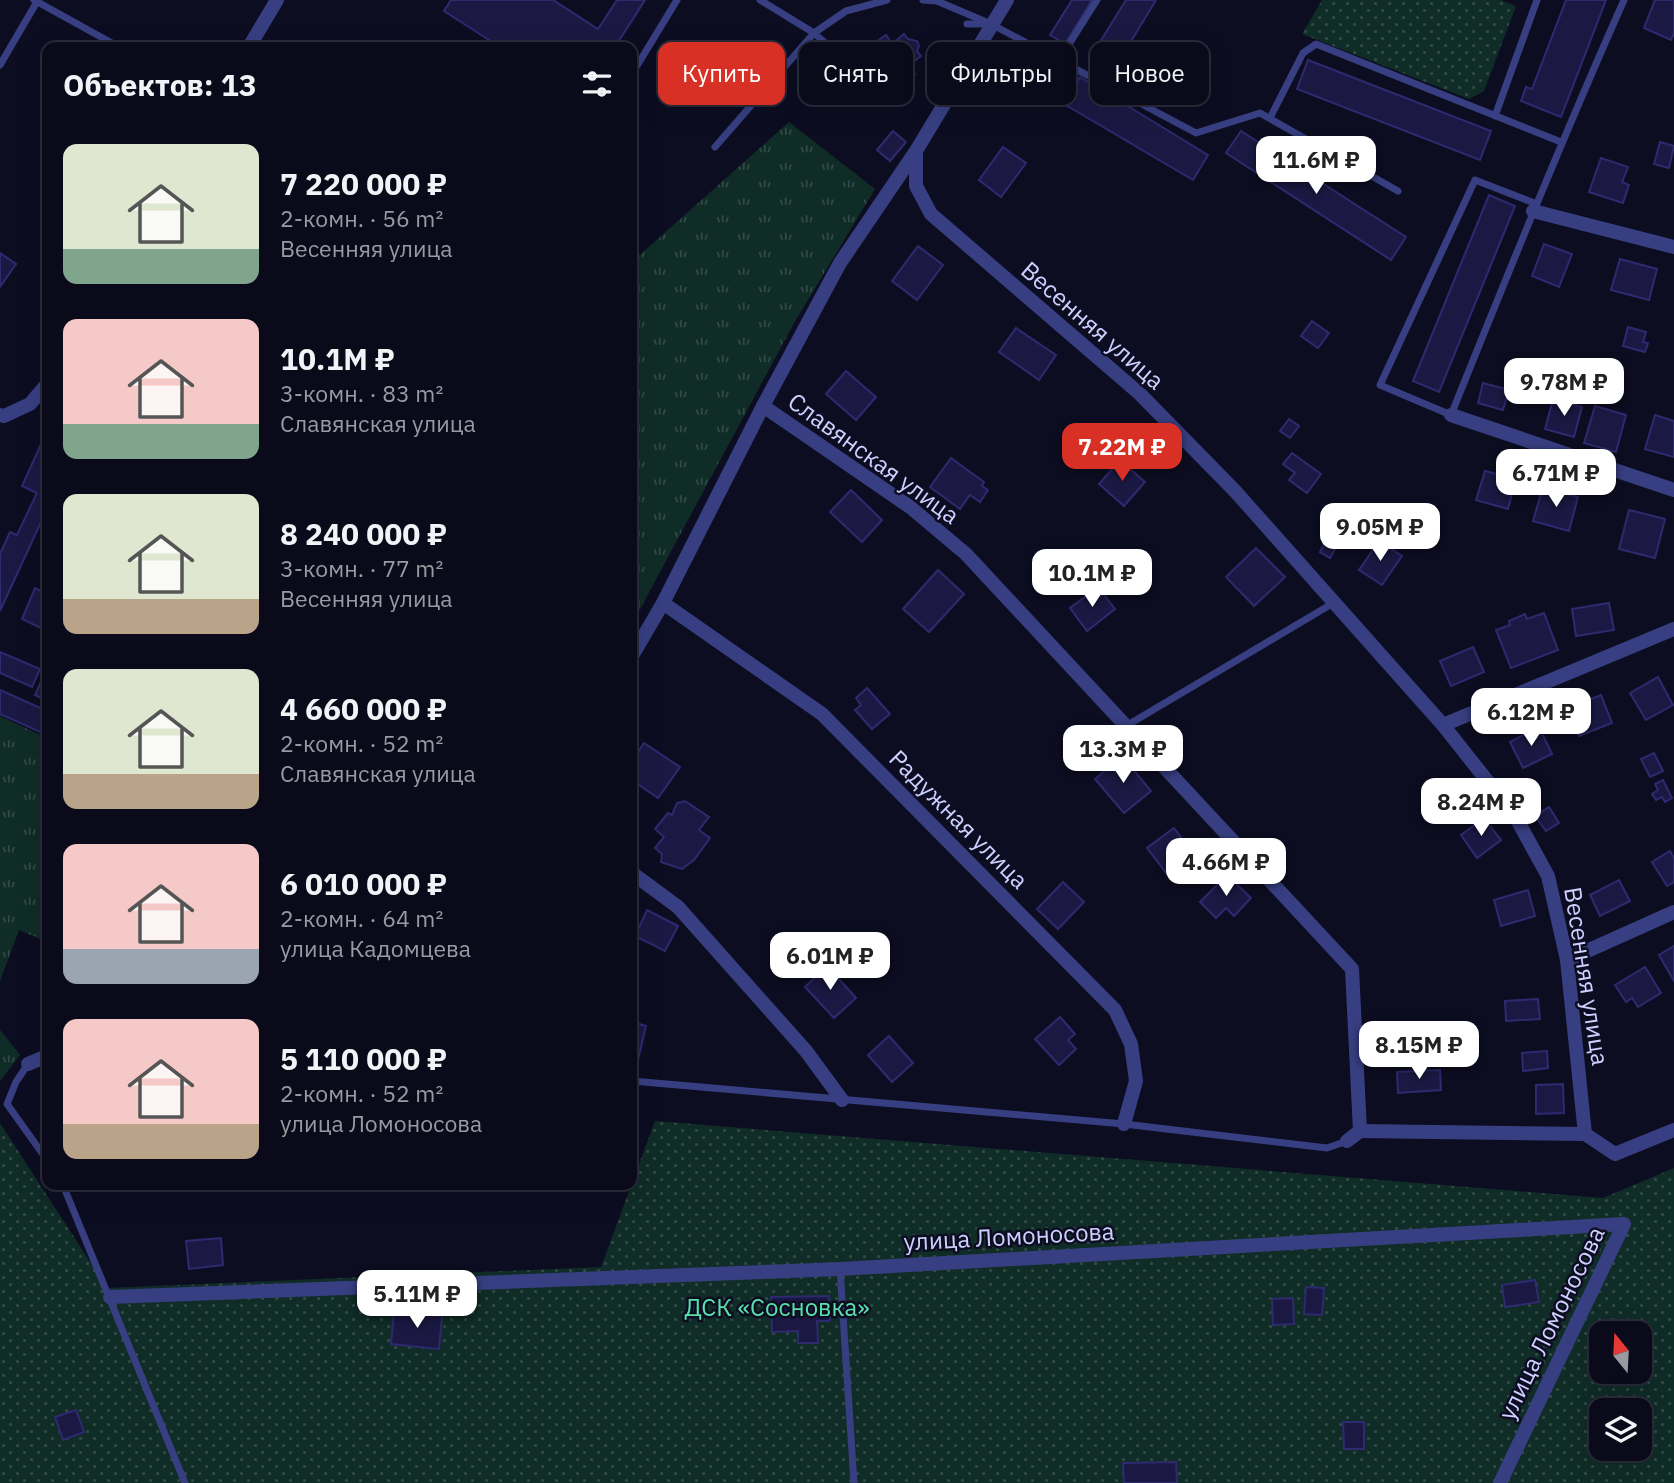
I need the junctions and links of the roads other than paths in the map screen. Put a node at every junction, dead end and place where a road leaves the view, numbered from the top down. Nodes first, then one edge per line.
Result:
1 (37, 0) edge
2 (277, 0) edge
3 (677, 0) edge
4 (760, 0) edge
5 (887, 0) edge
6 (923, 0) edge
7 (1007, 0) edge
8 (1097, 0) edge
9 (1537, 0) edge
10 (1623, 0) edge
11 (967, 24) dead end
12 (991, 24) junction
13 (814, 33) junction
14 (109, 42) edge
15 (252, 42) edge
16 (824, 42) edge
17 (1025, 42) edge
18 (1070, 42) edge
19 (0, 65) edge
20 (637, 66) edge
21 (1076, 69) edge
22 (1495, 116) junction
23 (1270, 118) junction
24 (1561, 142) junction
25 (715, 147) dead end
26 (916, 151) junction
27 (1398, 191) dead end
28 (1535, 208) junction
29 (1674, 247) edge
30 (42, 390) edge
31 (763, 406) junction
32 (0, 415) edge
33 (1451, 415) junction
34 (1674, 491) edge
35 (663, 603) junction
36 (1335, 603) junction
37 (1674, 629) edge
38 (637, 647) edge
39 (1443, 725) junction
40 (1126, 726) junction
41 (637, 877) edge
42 (1674, 912) edge
43 (1567, 960) junction
44 (42, 1058) edge
45 (28, 1064) joint
46 (637, 1081) edge
47 (842, 1100) junction
48 (1124, 1124) junction
49 (1674, 1130) edge
50 (1360, 1131) junction
51 (1585, 1134) junction
52 (1347, 1141) joint
53 (42, 1153) edge
54 (66, 1190) edge
55 (841, 1269) junction
56 (110, 1297) junction
57 (186, 1483) edge
58 (855, 1483) edge
59 (1500, 1483) edge

1 - 14 lane
1 - 19 lane
2 - 15 street
3 - 20 lane
4 - 13 lane
5 - 13 lane
6 - 12 lane
7 - 12 street
8 - 18 lane
9 - 22 lane
10 - 24 lane
11 - 12 lane
12 - 17 lane
12 - 26 street
13 - 16 lane
13 - 25 lane
21 - 23 lane
22 - 23 lane
22 - 24 lane
23 - 27 lane
24 - 28 lane
26 - 31 street
26 - 36 street, Весенняя улица
28 - 29 street
28 - 33 lane
28 - 33 lane
30 - 32 street
31 - 35 street
31 - 40 street, Славянская улица
33 - 34 street
35 - 38 street
35 - 48 street, Радужная улица
36 - 39 street, Весенняя улица
36 - 40 lane
37 - 39 street
39 - 43 street, Весенняя улица
40 - 50 street, Славянская улица
41 - 47 street
42 - 43 street
43 - 51 street, Весенняя улица
44 - 45 street
45 - 53 lane
46 - 47 lane
47 - 48 lane
48 - 52 lane
49 - 51 street
50 - 51 street
50 - 52 street
54 - 56 lane
55 - 56 street, улица Ломоносова
55 - 58 lane
55 - 59 street, улица Ломоносова
56 - 57 lane

